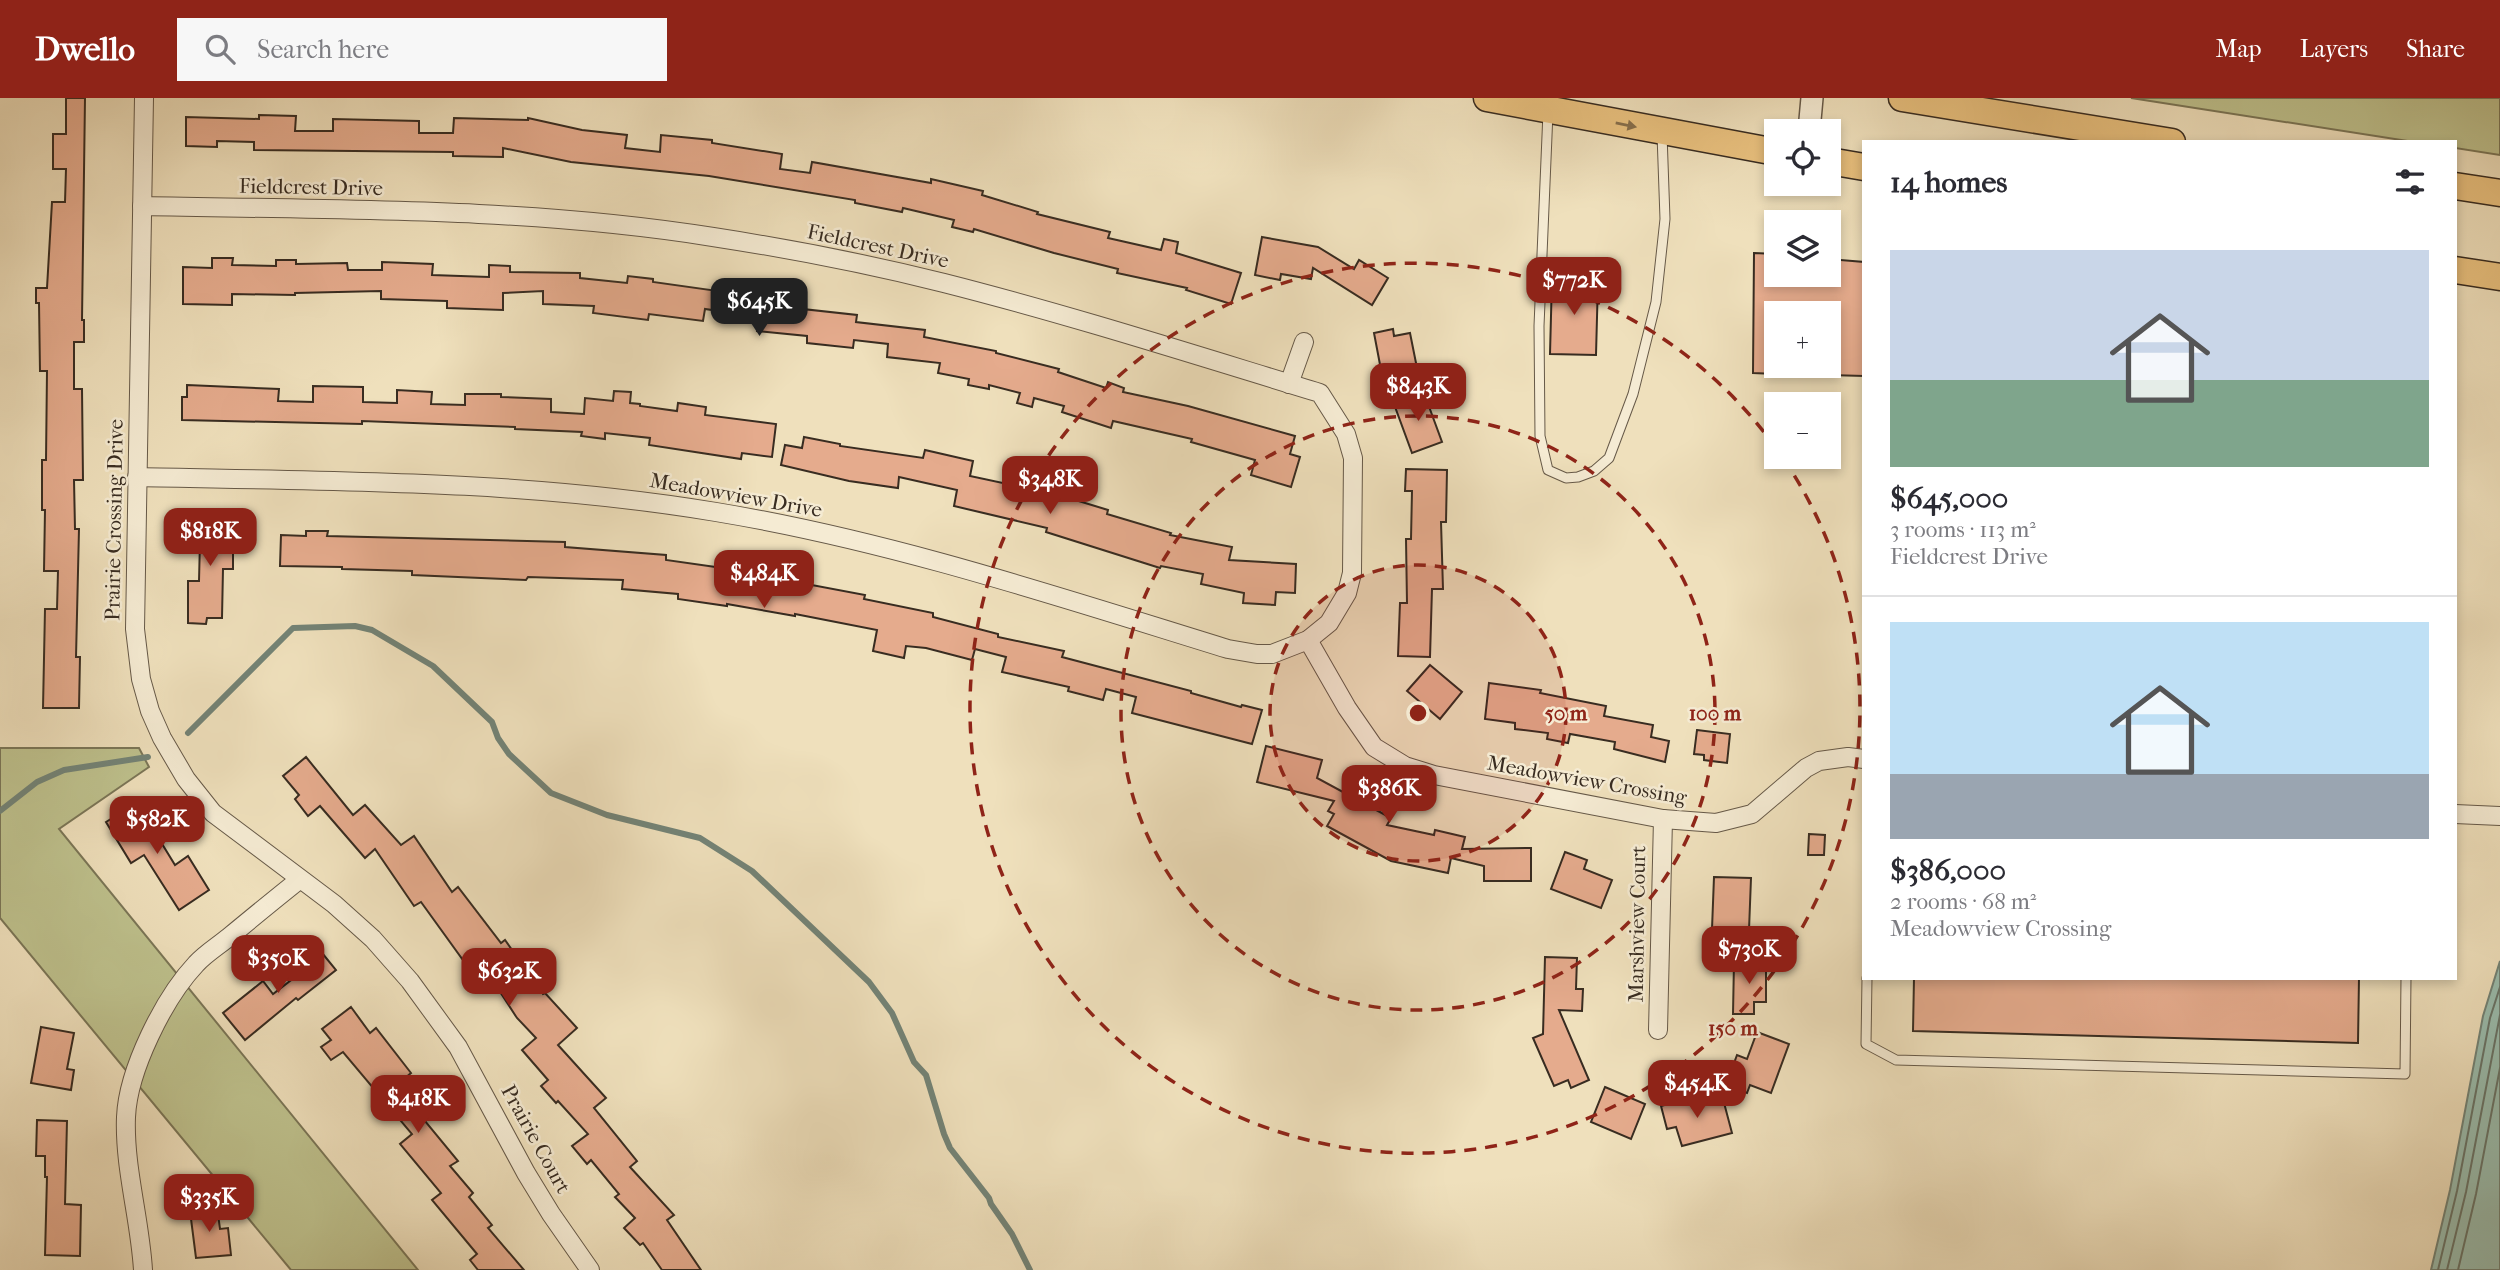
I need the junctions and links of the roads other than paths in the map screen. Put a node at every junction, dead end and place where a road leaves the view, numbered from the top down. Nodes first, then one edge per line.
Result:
1 (144, 98) edge
2 (1487, 98) edge
3 (1812, 98) edge
4 (1902, 98) edge
5 (1548, 110) junction
6 (1810, 119) edge
7 (1662, 131) junction
8 (2160, 140) edge
9 (1764, 150) edge
10 (1841, 163) edge
11 (1862, 167) edge
12 (2457, 186) edge
13 (2500, 194) edge
14 (142, 206) junction
15 (2457, 270) edge
16 (2500, 277) edge
17 (1304, 342) dead end
18 (1289, 384) junction
19 (137, 477) junction
20 (1308, 640) junction
21 (1862, 759) edge
22 (2457, 814) edge
23 (2500, 816) edge
24 (1663, 819) junction
25 (299, 880) junction
26 (1867, 980) edge
27 (2406, 980) edge
28 (1658, 1030) dead end
29 (143, 1270) edge
30 (590, 1270) edge

1 - 14 street, Prairie Crossing Drive
2 - 5 main road
3 - 6 street
4 - 8 main road
5 -> 7 main road
5 - 7 lane
7 - 9 main road
10 - 11 main road
12 - 13 main road
14 - 18 street, Fieldcrest Drive
14 - 19 street, Prairie Crossing Drive
15 - 16 main road
17 - 18 street
18 - 20 street, Fieldcrest Drive
19 - 20 street, Meadowview Drive
19 - 25 street, Prairie Crossing Drive
20 - 24 street, Meadowview Crossing
21 - 24 street, Meadowview Crossing
22 - 23 street
24 - 28 street, Marshview Court
25 - 29 street
25 - 30 street, Prairie Court
26 - 27 lane

